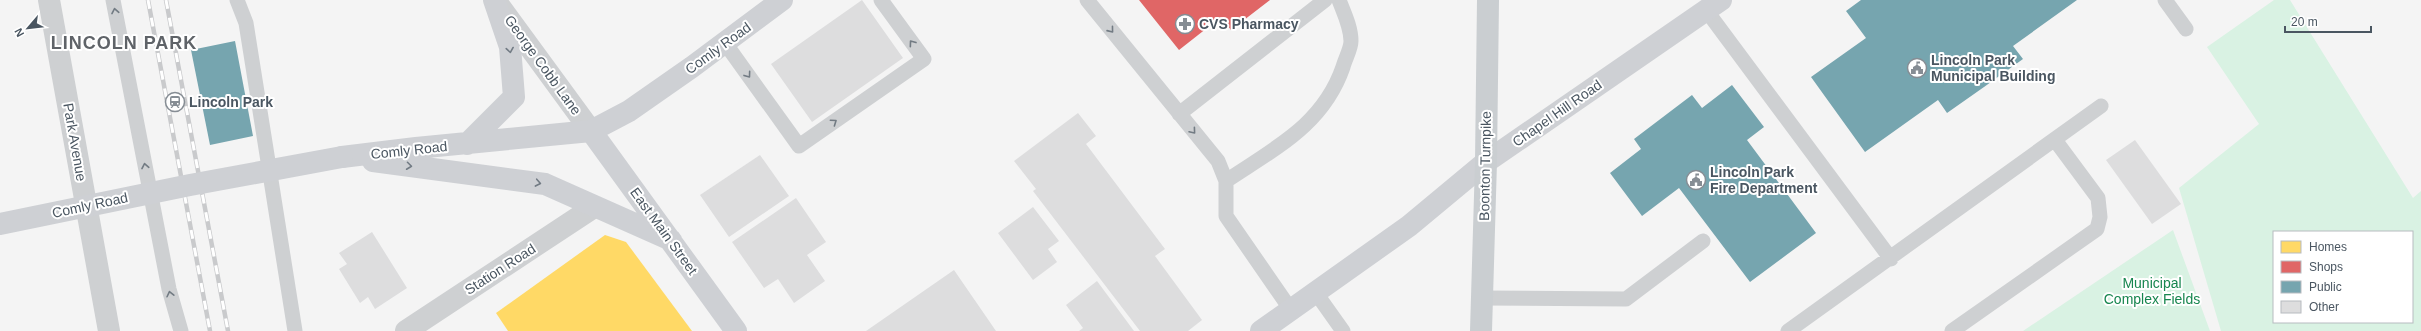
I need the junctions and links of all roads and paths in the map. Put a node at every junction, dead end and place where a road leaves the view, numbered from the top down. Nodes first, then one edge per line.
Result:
1 (49, 0) edge
2 (113, 0) edge
3 (237, 0) edge
4 (494, 0) edge
5 (782, 0) edge
6 (881, 0) edge
7 (1087, 0) edge
8 (1325, 0) edge
9 (1339, 0) edge
10 (1488, 0) edge
11 (2165, 0) edge
12 (1714, 5) edge
13 (2186, 29) dead end
14 (725, 43) junction
15 (2100, 106) dead end
16 (1179, 114) junction
17 (591, 131) junction
18 (2055, 140) junction
19 (467, 144) junction
20 (342, 158) junction
21 (1486, 162) junction
22 (1226, 181) junction
23 (594, 207) junction
24 (0, 224) edge
25 (671, 240) junction
26 (1704, 241) dead end
27 (1891, 259) junction
28 (1316, 293) junction
29 (1482, 298) junction
30 (1291, 310) junction
31 (418, 328) edge
32 (109, 331) edge
33 (181, 331) edge
34 (295, 331) edge
35 (736, 331) edge
36 (1262, 331) edge
37 (1343, 331) edge
38 (1481, 331) edge
39 (1788, 331) edge
40 (1952, 331) edge

1 - 32 street, Park Avenue
33 -> 2 lane
3 - 34 lane
4 - 17 street, George Cobb Lane
4 -> 19 main road
5 - 14 main road, Comly Road
14 -> 6 lane
7 -> 16 lane
8 - 16 lane
9 - 22 lane
10 - 21 main road, Boonton Turnpike
11 - 13 lane
12 - 21 main road, Chapel Hill Road
12 - 27 lane
14 - 17 main road, Comly Road
15 - 18 lane
16 -> 22 lane
17 - 19 main road, Comly Road
17 - 25 main road, East Main Street
18 - 27 lane
18 - 40 lane
19 - 20 main road, Comly Road
20 -> 23 main road
20 - 24 main road, Comly Road, bridge
21 - 28 main road, Chapel Hill Road
21 - 29 main road, Boonton Turnpike
22 - 30 lane
23 - 25 main road
23 - 31 street, Station Road
25 - 35 main road, East Main Street
26 - 29 lane
27 - 39 lane
28 - 30 main road, Chapel Hill Road
28 - 37 lane
29 - 38 main road, Boonton Turnpike
30 - 36 main road, Chapel Hill Road

